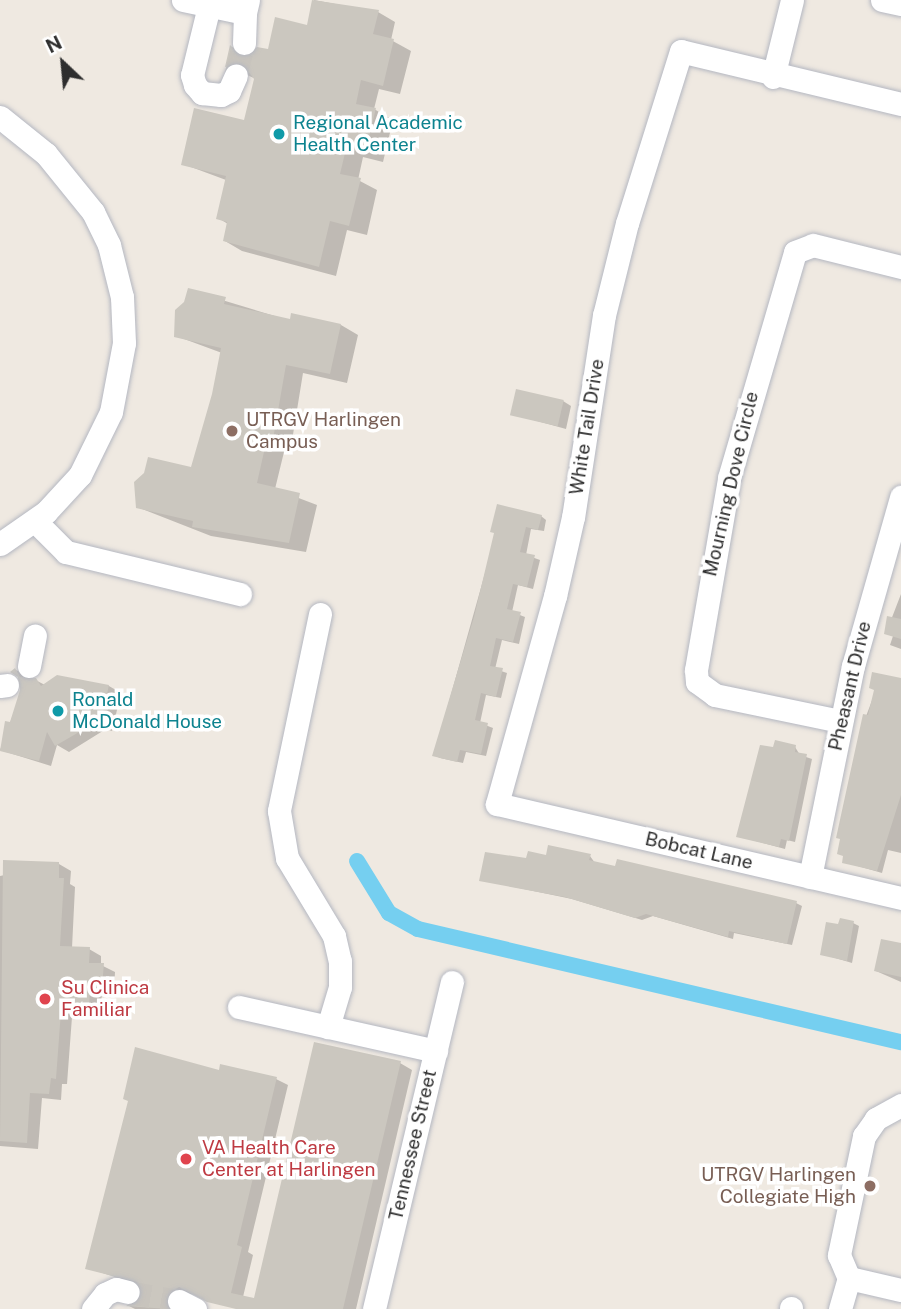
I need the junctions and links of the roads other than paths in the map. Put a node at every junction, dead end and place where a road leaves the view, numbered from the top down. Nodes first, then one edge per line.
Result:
1 (183, 0) edge
2 (792, 0) edge
3 (882, 0) edge
4 (901, 4) edge
5 (209, 6) junction
6 (247, 7) edge
7 (244, 44) tunnel mouth
8 (236, 75) tunnel mouth
9 (773, 77) junction
10 (901, 104) edge
11 (0, 117) edge
12 (901, 267) edge
13 (901, 497) edge
14 (35, 520) junction
15 (0, 544) edge
16 (240, 594) dead end
17 (320, 614) dead end
18 (35, 636) dead end
19 (29, 666) dead end
20 (840, 721) junction
21 (497, 804) joint
22 (810, 877) junction
23 (901, 898) edge
24 (452, 982) dead end
25 (239, 1007) dead end
26 (328, 1027) junction
27 (436, 1051) junction
28 (901, 1105) edge
29 (849, 1278) junction
30 (901, 1290) edge
31 (128, 1292) tunnel mouth
32 (93, 1309) edge
33 (374, 1309) edge
34 (840, 1309) edge

1 - 5 street
2 - 9 street
3 - 4 street
5 - 6 street
5 - 8 street
6 - 7 street
9 - 10 street
9 - 21 street, White Tail Drive
11 - 14 street
12 - 20 street, Mourning Dove Circle
13 - 20 street, Pheasant Drive
14 - 15 street
14 - 16 street
17 - 26 street
18 - 19 street
20 - 22 street, Pheasant Drive
21 - 22 street, Bobcat Lane
22 - 23 street, Bobcat Lane
24 - 27 street, Tennessee Street
25 - 26 street
26 - 27 street
27 - 33 street, Tennessee Street
28 - 29 street
29 - 30 street
29 - 34 street
31 - 32 street

